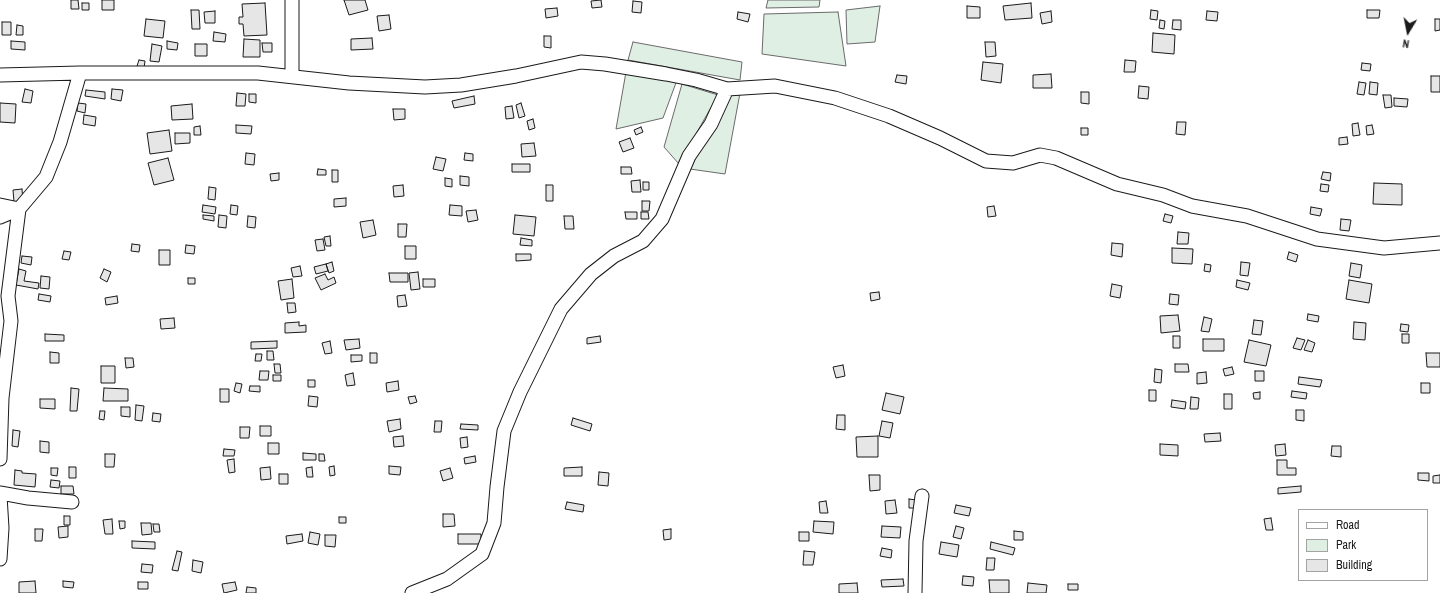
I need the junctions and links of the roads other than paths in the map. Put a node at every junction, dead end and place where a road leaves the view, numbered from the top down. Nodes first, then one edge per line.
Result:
1 (292, 0) edge
2 (80, 73) junction
3 (0, 75) edge
4 (292, 76) junction
5 (727, 89) junction
6 (0, 205) edge
7 (19, 210) junction
8 (0, 217) edge
9 (1440, 243) edge
10 (0, 459) edge
11 (0, 493) edge
12 (0, 496) edge
13 (922, 496) dead end
14 (72, 502) dead end
15 (0, 558) edge
16 (412, 593) edge
17 (916, 593) edge

1 - 4 street
2 - 3 street
2 - 4 street
2 - 7 street
4 - 5 street
5 - 9 street
5 - 16 street
6 - 7 street
7 - 8 street
7 - 10 street
11 - 14 street
12 - 15 street
13 - 17 street

